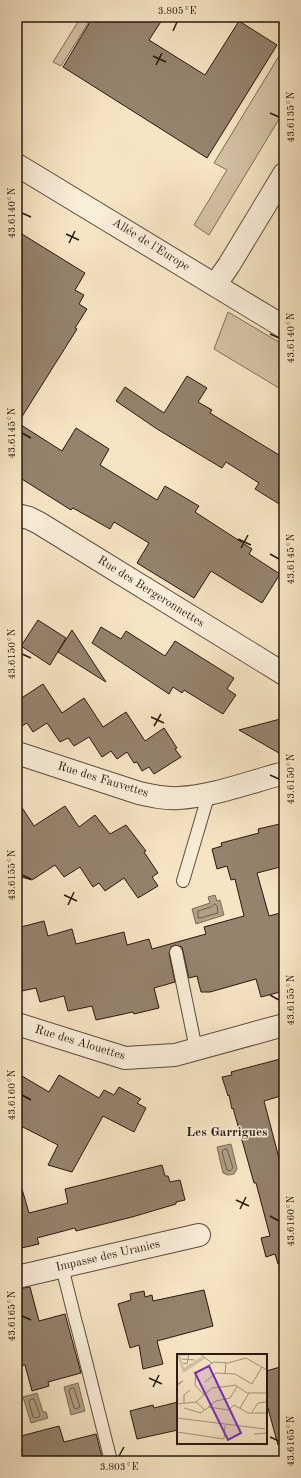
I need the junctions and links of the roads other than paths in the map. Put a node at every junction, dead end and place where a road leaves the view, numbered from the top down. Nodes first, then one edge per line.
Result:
1 (17, 165) edge
2 (284, 174) edge
3 (215, 285) junction
4 (284, 327) edge
5 (17, 515) edge
6 (284, 674) edge
7 (17, 753) edge
8 (284, 773) edge
9 (209, 793) junction
10 (183, 881) dead end
11 (176, 952) dead end
12 (17, 1024) edge
13 (284, 1025) edge
14 (196, 1049) junction
15 (199, 1235) dead end
16 (62, 1267) junction
17 (17, 1277) edge
18 (111, 1461) edge

1 - 3 street, Allée de l'Europe
2 - 3 street
3 - 4 street, Allée de l'Europe
5 - 6 street, Rue des Bergeronnettes
7 - 9 street, Rue des Fauvettes
8 - 9 street, Rue des Fauvettes
9 - 10 lane
11 - 14 lane
12 - 14 street, Rue des Alouettes
13 - 14 street, Rue des Alouettes
15 - 16 street, Impasse des Uranies
16 - 17 street, Impasse des Uranies
16 - 18 lane

